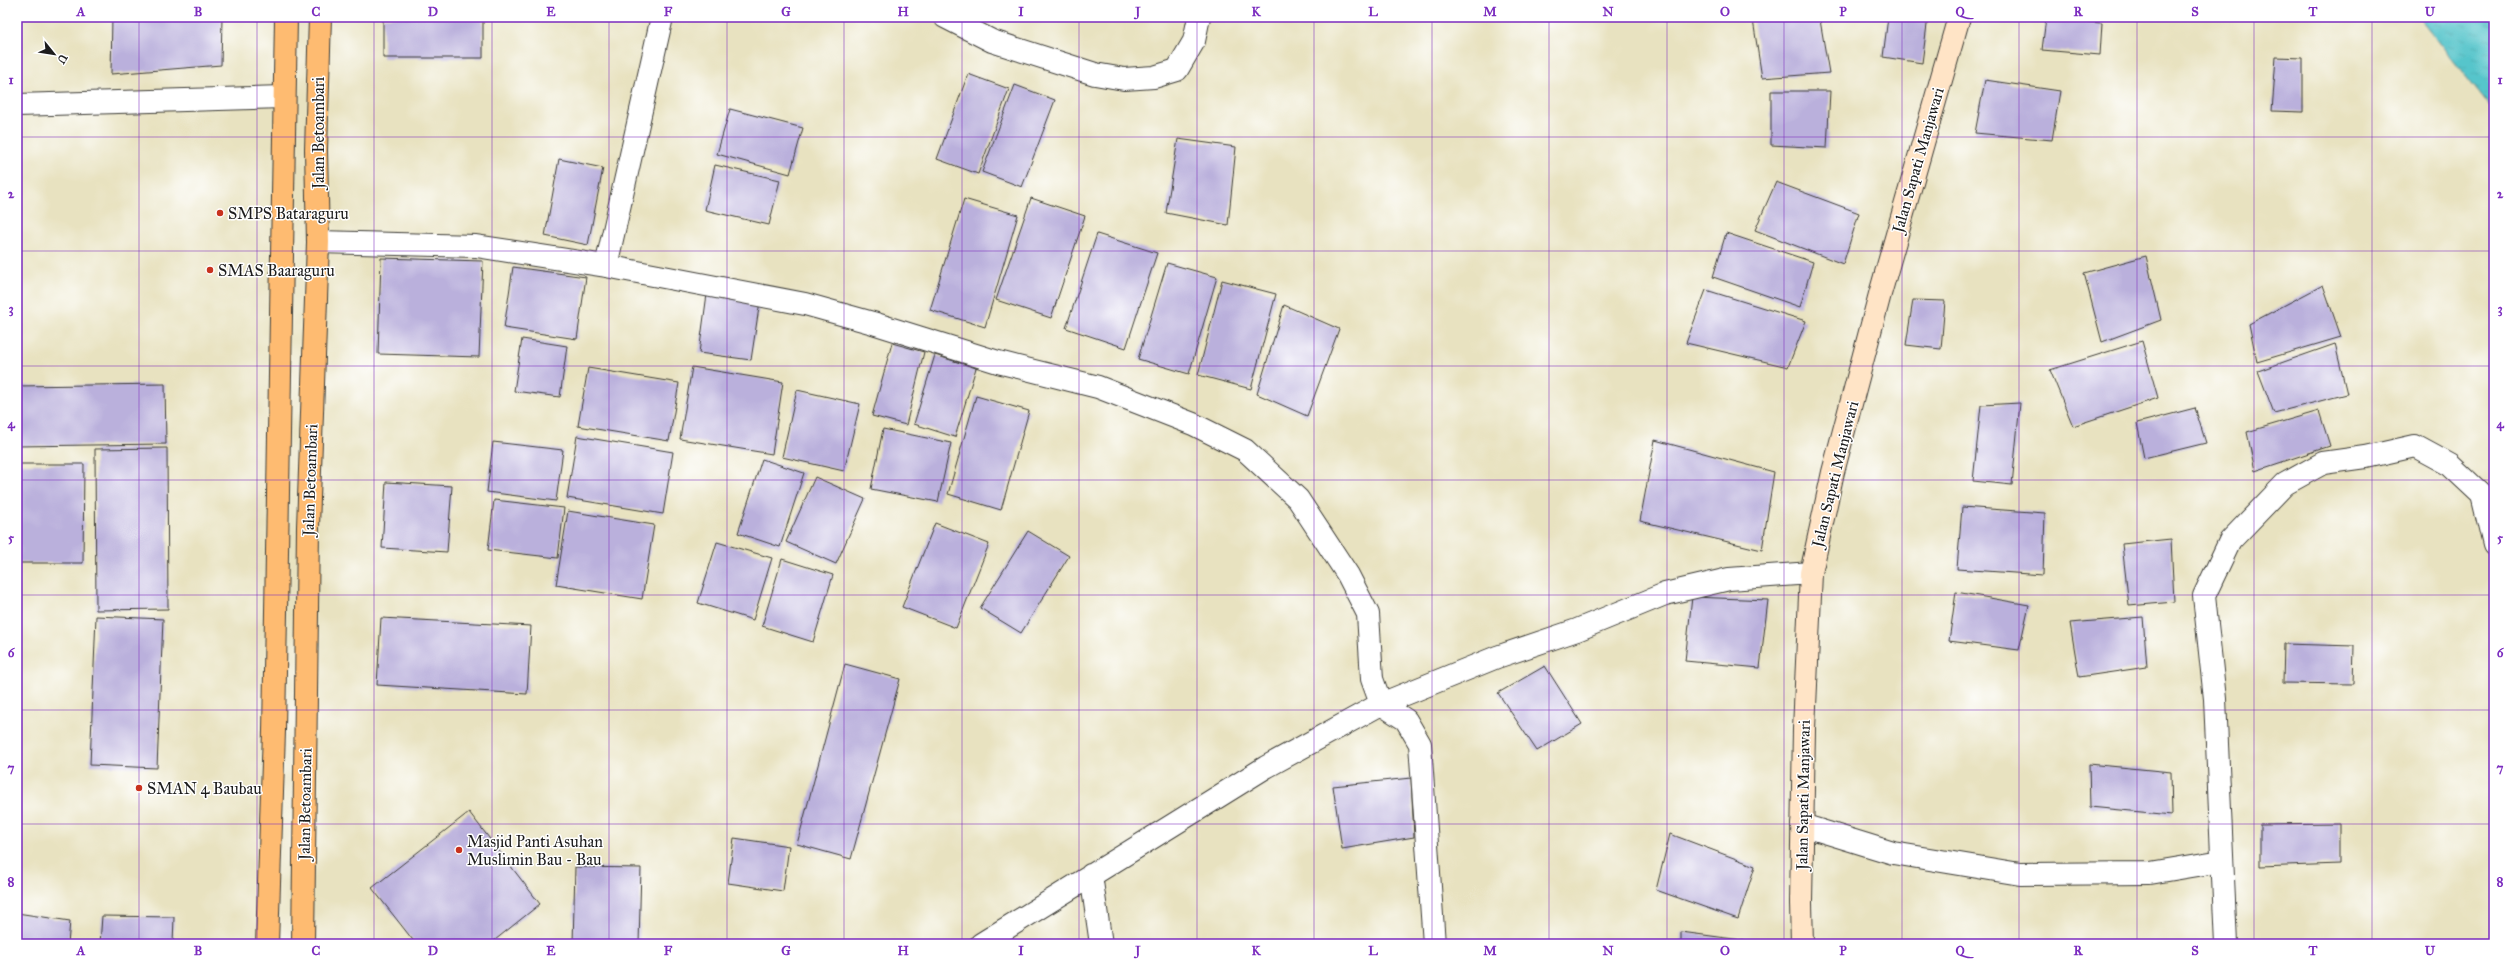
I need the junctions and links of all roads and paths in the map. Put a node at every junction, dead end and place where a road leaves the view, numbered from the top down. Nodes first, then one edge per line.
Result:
1 (286, 17) edge
2 (320, 17) edge
3 (662, 17) edge
4 (945, 17) edge
5 (1198, 17) edge
6 (1959, 17) edge
7 (284, 97) junction
8 (17, 105) edge
9 (318, 242) junction
10 (606, 266) junction
11 (2494, 545) edge
12 (1811, 573) junction
13 (1381, 704) junction
14 (1802, 825) junction
15 (2222, 861) junction
16 (1091, 875) junction
17 (267, 944) edge
18 (303, 944) edge
19 (982, 944) edge
20 (1101, 944) edge
21 (1434, 944) edge
22 (1802, 944) edge
23 (2226, 944) edge

1 - 7 main road, Jalan Betoambari
2 - 9 main road, Jalan Betoambari
3 - 10 street
4 - 5 street
6 - 12 street, Jalan Sapati Manjawari
7 - 8 street
7 - 17 main road, Jalan Betoambari
9 - 10 street
9 - 18 main road, Jalan Betoambari
10 - 13 street
11 - 15 street
12 - 13 street
12 - 14 street, Jalan Sapati Manjawari
13 - 16 street
13 - 21 street
14 - 15 street
14 - 22 street, Jalan Sapati Manjawari
15 - 23 street
16 - 19 street
16 - 20 street

